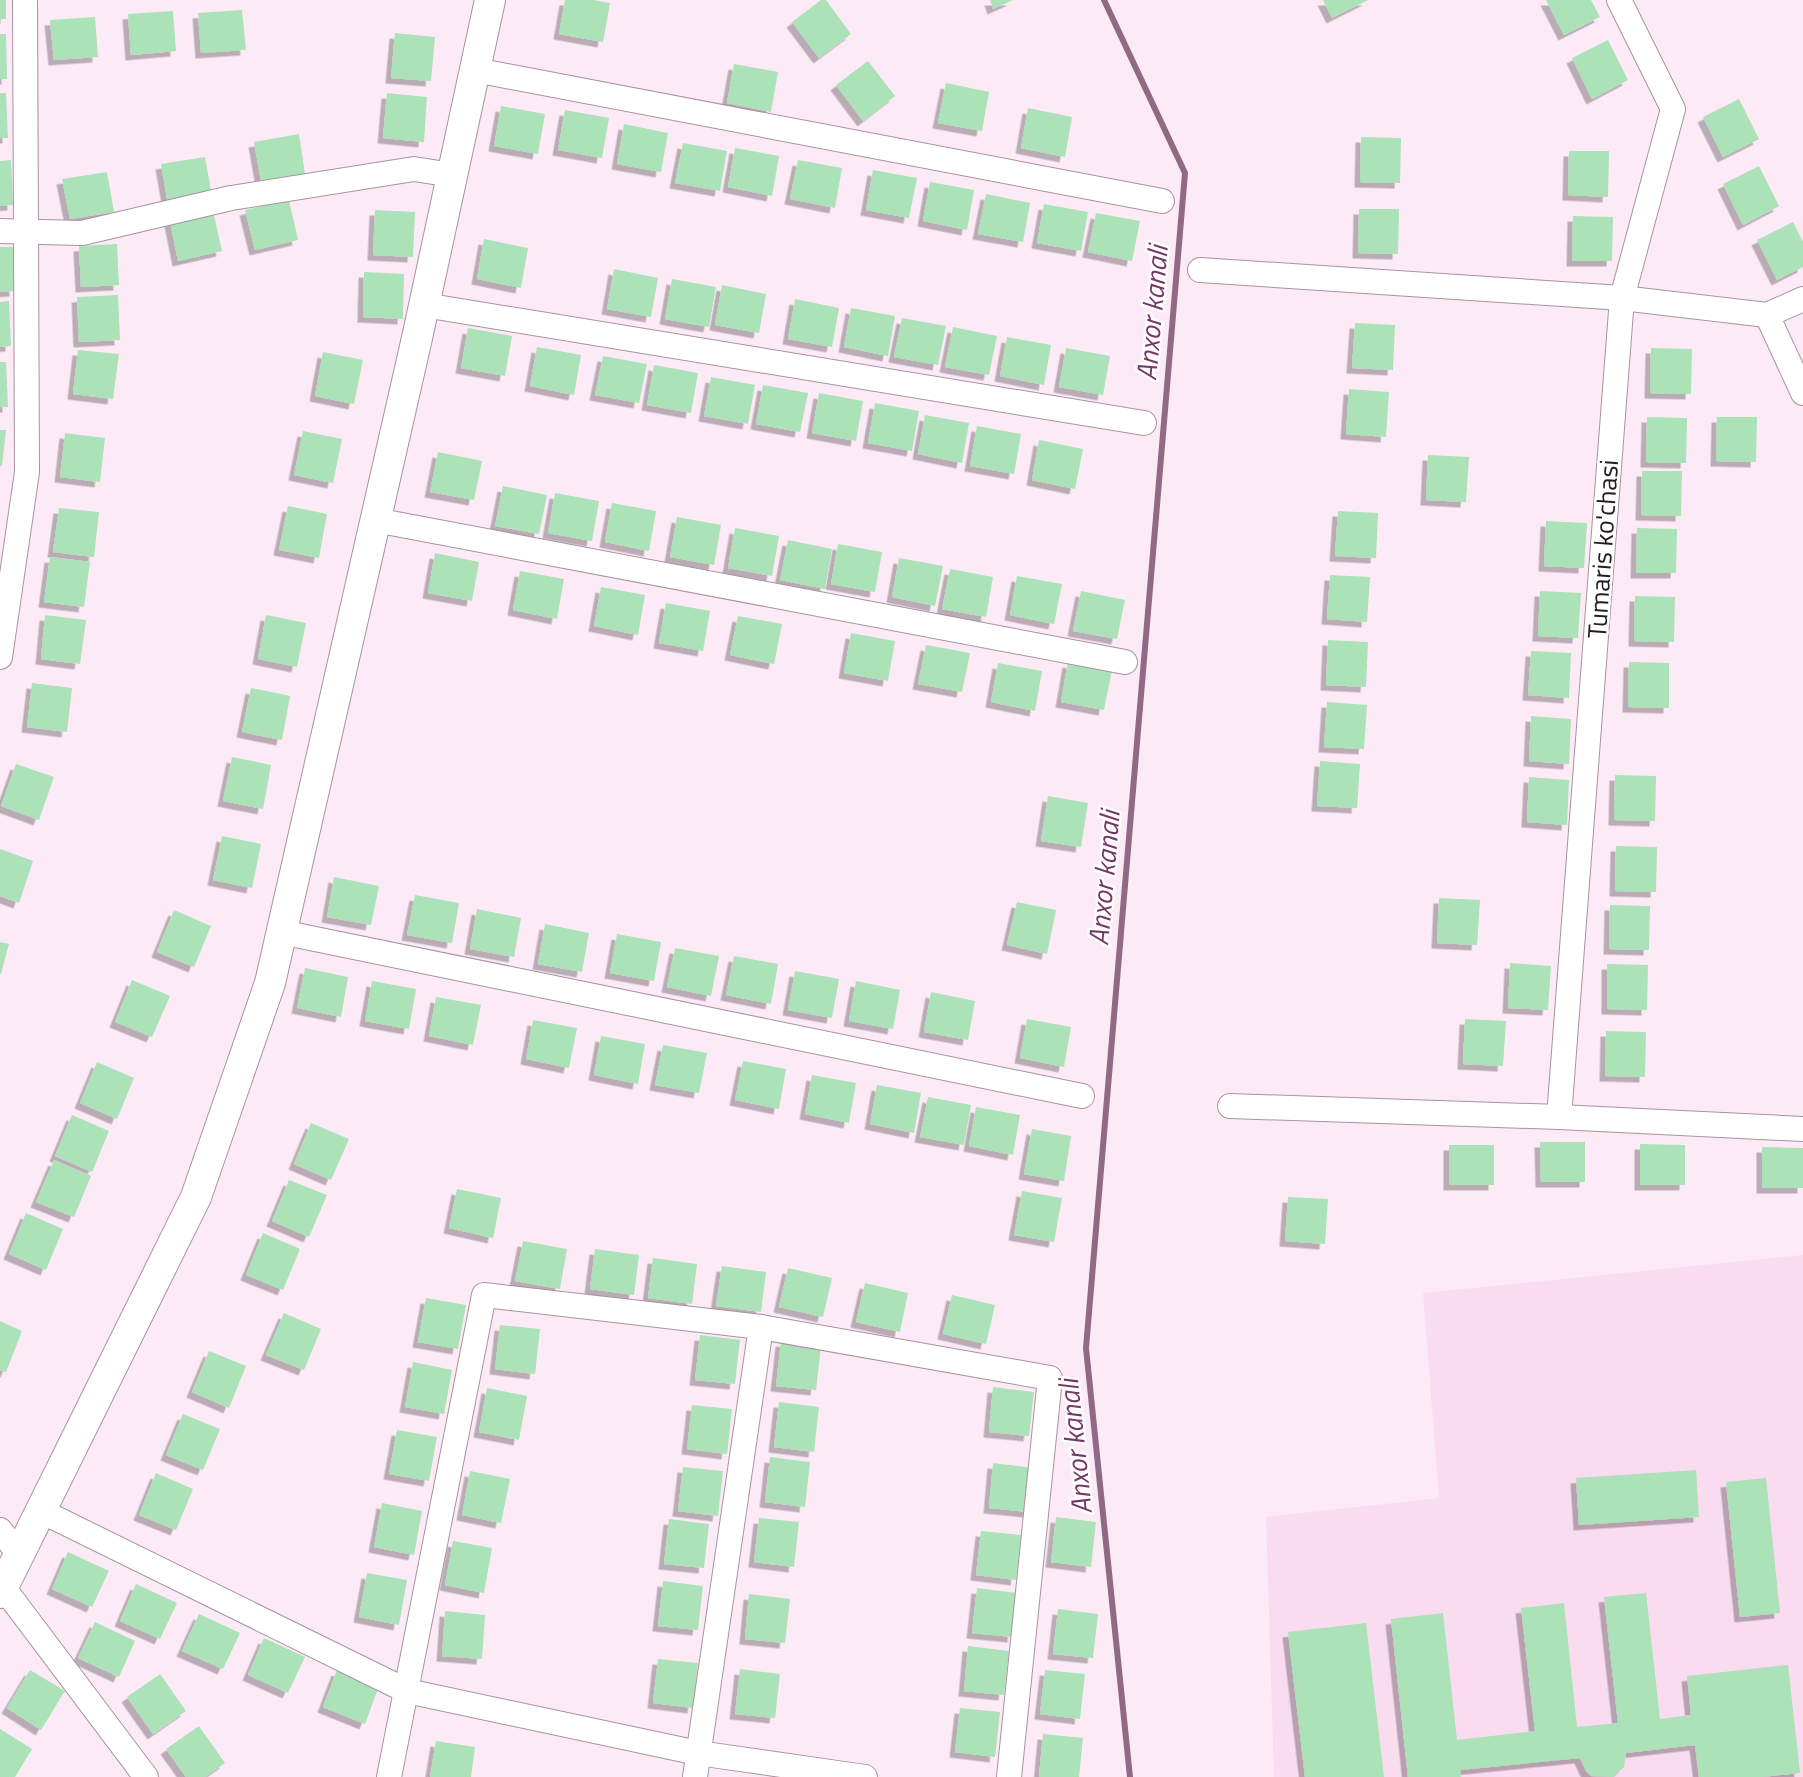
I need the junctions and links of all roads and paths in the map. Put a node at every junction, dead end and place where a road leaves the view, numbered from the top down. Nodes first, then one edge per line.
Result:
1 (26, 0) edge
2 (490, 0) edge
3 (1619, 0) edge
4 (475, 70) junction
5 (452, 175) junction
6 (1162, 201) dead end
7 (0, 231) edge
8 (25, 232) junction
9 (1200, 270) dead end
10 (1622, 298) junction
11 (1803, 299) edge
12 (424, 305) junction
13 (1767, 315) junction
14 (1803, 393) edge
15 (1144, 423) dead end
16 (375, 520) junction
17 (0, 657) edge
18 (1125, 662) dead end
19 (281, 932) junction
20 (1082, 1096) dead end
21 (1230, 1106) dead end
22 (1559, 1117) junction
23 (1803, 1129) edge
24 (761, 1327) junction
25 (41, 1511) junction
26 (0, 1530) edge
27 (19, 1555) junction
28 (2, 1590) edge
29 (407, 1691) junction
30 (696, 1765) edge
31 (146, 1777) edge
32 (389, 1777) edge
33 (865, 1777) edge
34 (1009, 1777) edge

1 - 8 street
2 - 4 street
3 - 10 street, Tumaris ko'chasi
4 - 5 street
4 - 6 street
5 - 8 street
5 - 12 street
7 - 8 street
8 - 17 street
9 - 10 street
10 - 13 street
10 - 22 street, Tumaris ko'chasi
11 - 13 street
12 - 15 street
12 - 16 street
13 - 14 street
16 - 18 street
16 - 19 street
19 - 20 street
19 - 25 street
21 - 22 street
22 - 23 street
24 - 29 street
24 - 30 street
24 - 34 street
25 - 27 street
25 - 29 street
26 - 27 street
27 - 28 street
28 - 31 street
29 - 30 street
29 - 32 street
30 - 33 street

